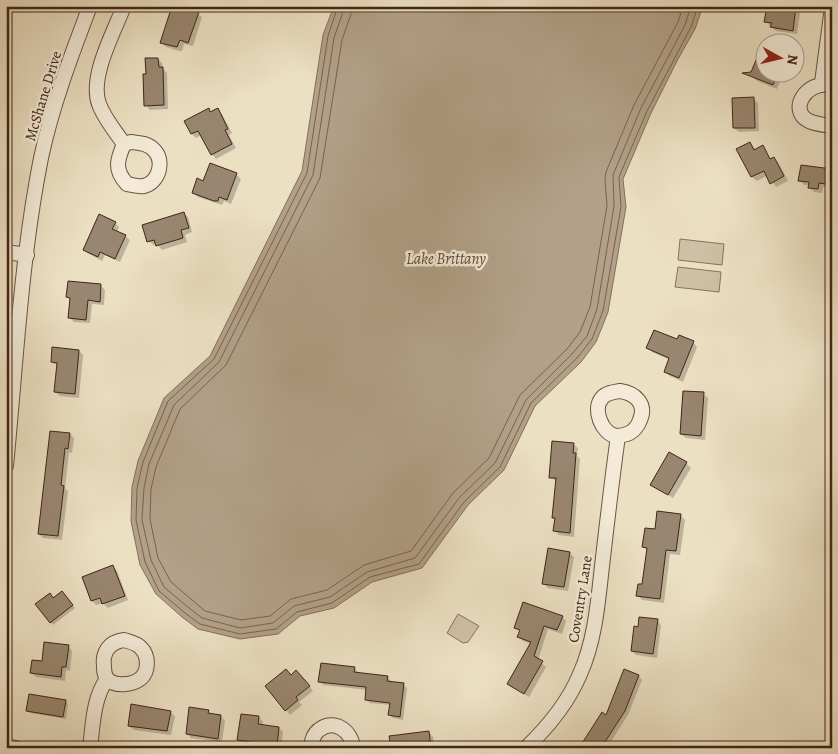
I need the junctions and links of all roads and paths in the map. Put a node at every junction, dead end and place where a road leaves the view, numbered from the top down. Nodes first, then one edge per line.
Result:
1 (90, 6) edge
2 (124, 6) edge
3 (832, 7) edge
4 (827, 84) edge
5 (832, 126) edge
6 (124, 144) dead end
7 (6, 252) edge
8 (27, 255) junction
9 (618, 436) dead end
10 (6, 466) edge
11 (107, 679) dead end
12 (6, 746) edge
13 (530, 746) edge
14 (16, 748) edge
15 (90, 748) edge
16 (310, 748) edge
17 (353, 748) edge

1 - 8 street, McShane Drive
2 - 6 street
3 - 4 street
4 - 5 street
7 - 8 street
8 - 10 street, McShane Drive
9 - 13 street, Coventry Lane
11 - 15 street
12 - 14 street
16 - 17 street

